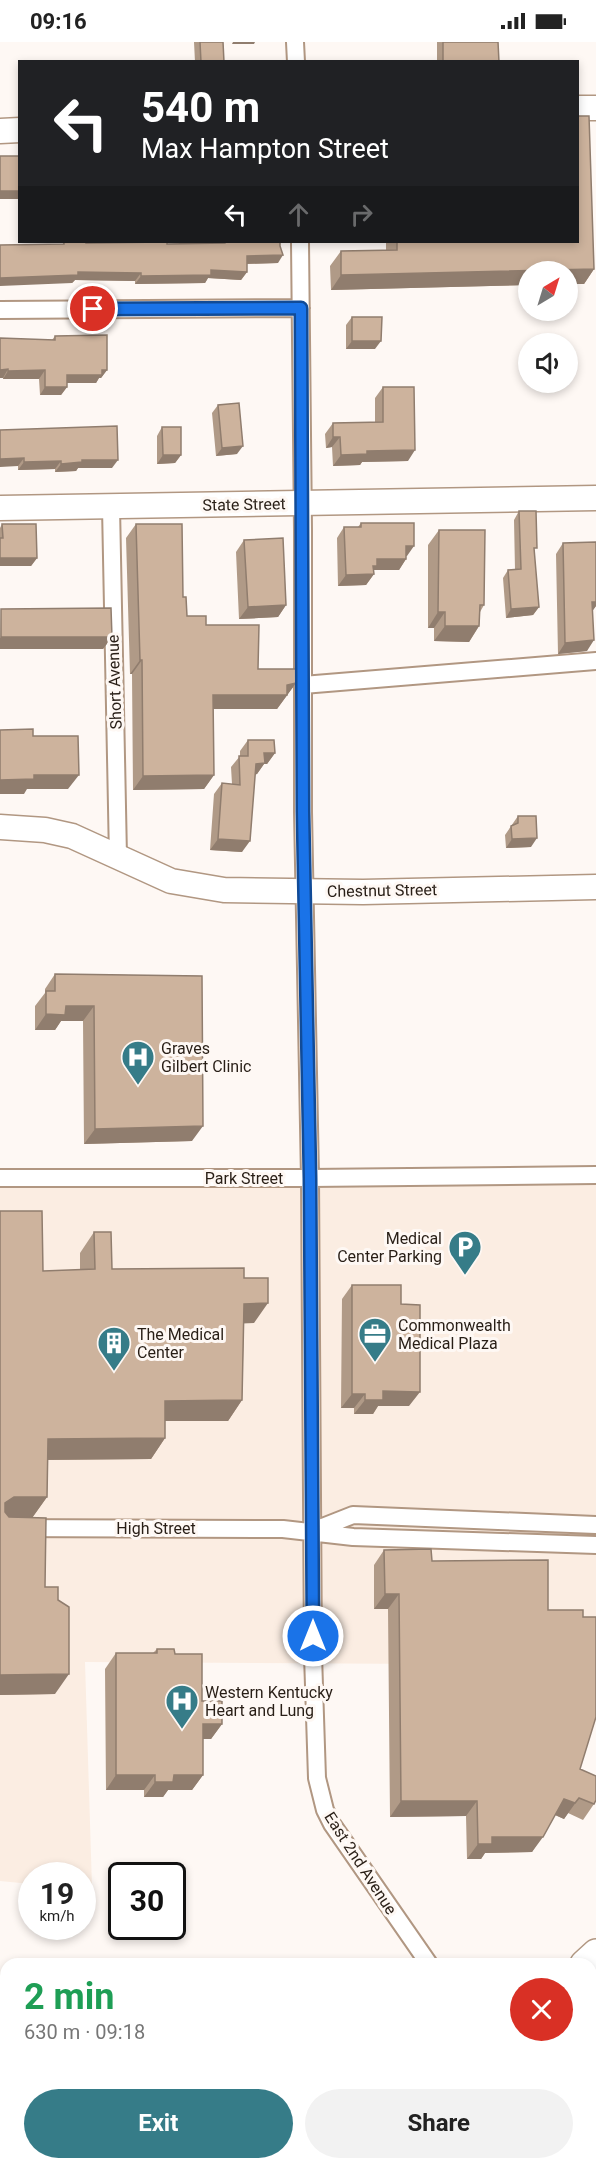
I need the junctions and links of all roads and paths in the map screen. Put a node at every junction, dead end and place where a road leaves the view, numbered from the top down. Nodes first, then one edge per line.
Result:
1 (295, 42) edge
2 (296, 60) edge
3 (579, 108) edge
4 (596, 108) edge
5 (18, 130) edge
6 (0, 131) edge
7 (300, 243) edge
8 (301, 308) junction
9 (0, 310) edge
10 (596, 498) edge
11 (303, 502) junction
12 (111, 507) junction
13 (0, 508) edge
14 (596, 661) edge
15 (303, 685) junction
16 (0, 827) edge
17 (118, 857) junction
18 (596, 886) edge
19 (305, 891) junction
20 (596, 1175) edge
21 (0, 1178) edge
22 (310, 1178) junction
23 (596, 1525) edge
24 (0, 1528) edge
25 (312, 1531) junction
26 (596, 1545) edge
27 (425, 1958) edge

1 - 2 street
3 - 4 street
5 - 6 street
7 - 8 street, East 2nd Avenue
8 - 9 street
8 - 11 street, East 2nd Avenue
10 - 11 street, State Street
11 - 12 street, State Street
11 - 15 street, East 2nd Avenue
12 - 13 street, State Street
12 - 17 street, Short Avenue
14 - 15 street
15 - 19 street, East 2nd Avenue
16 - 17 street, Chestnut Street
17 - 19 street, Chestnut Street
18 - 19 street, Chestnut Street
19 - 22 street, East 2nd Avenue
20 - 22 street, Park Street
21 - 22 street, Park Street
22 - 25 street, East 2nd Avenue
23 - 25 street
24 - 25 street, High Street
25 - 26 street, High Street
25 - 27 street, East 2nd Avenue

